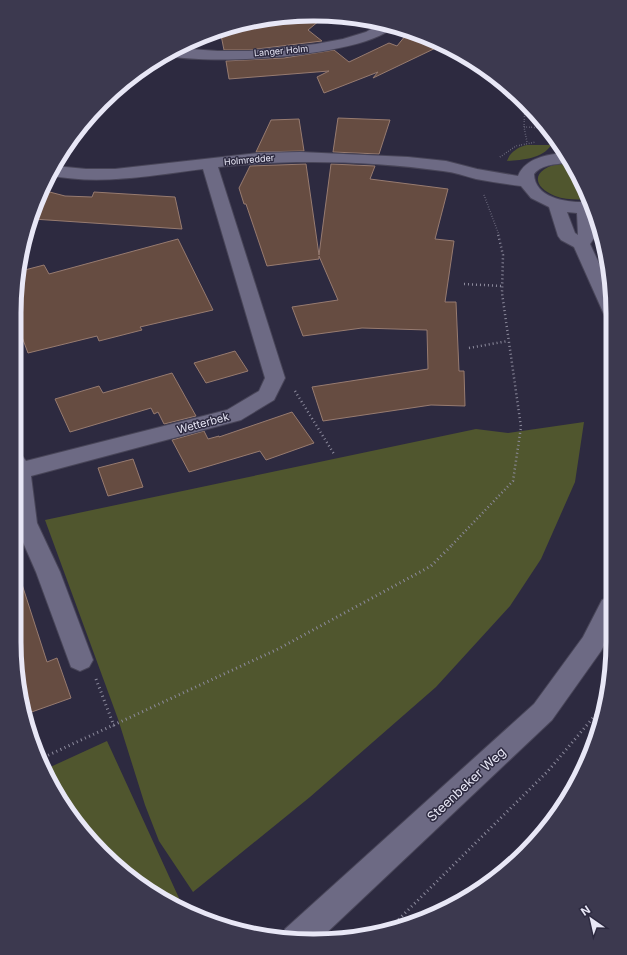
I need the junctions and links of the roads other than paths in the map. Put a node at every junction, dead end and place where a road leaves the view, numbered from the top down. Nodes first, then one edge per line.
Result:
1 (382, 29) edge
2 (180, 53) edge
3 (560, 155) edge
4 (209, 163) junction
5 (57, 172) edge
6 (529, 175) junction
7 (556, 204) junction
8 (586, 207) edge
9 (588, 213) edge
10 (581, 244) junction
11 (605, 297) edge
12 (21, 467) edge
13 (21, 496) edge
14 (606, 617) edge
15 (80, 660) road end
16 (303, 933) edge

1 - 2 street, Langer Holm
3 - 6 street
4 - 5 street, Holmredder
4 - 6 street, Holmredder
4 - 12 street, Wetterbek
6 - 7 street
7 - 8 street
7 - 10 street
9 - 10 street
10 - 11 street
13 - 15 street
14 - 16 street, Steenbeker Weg

